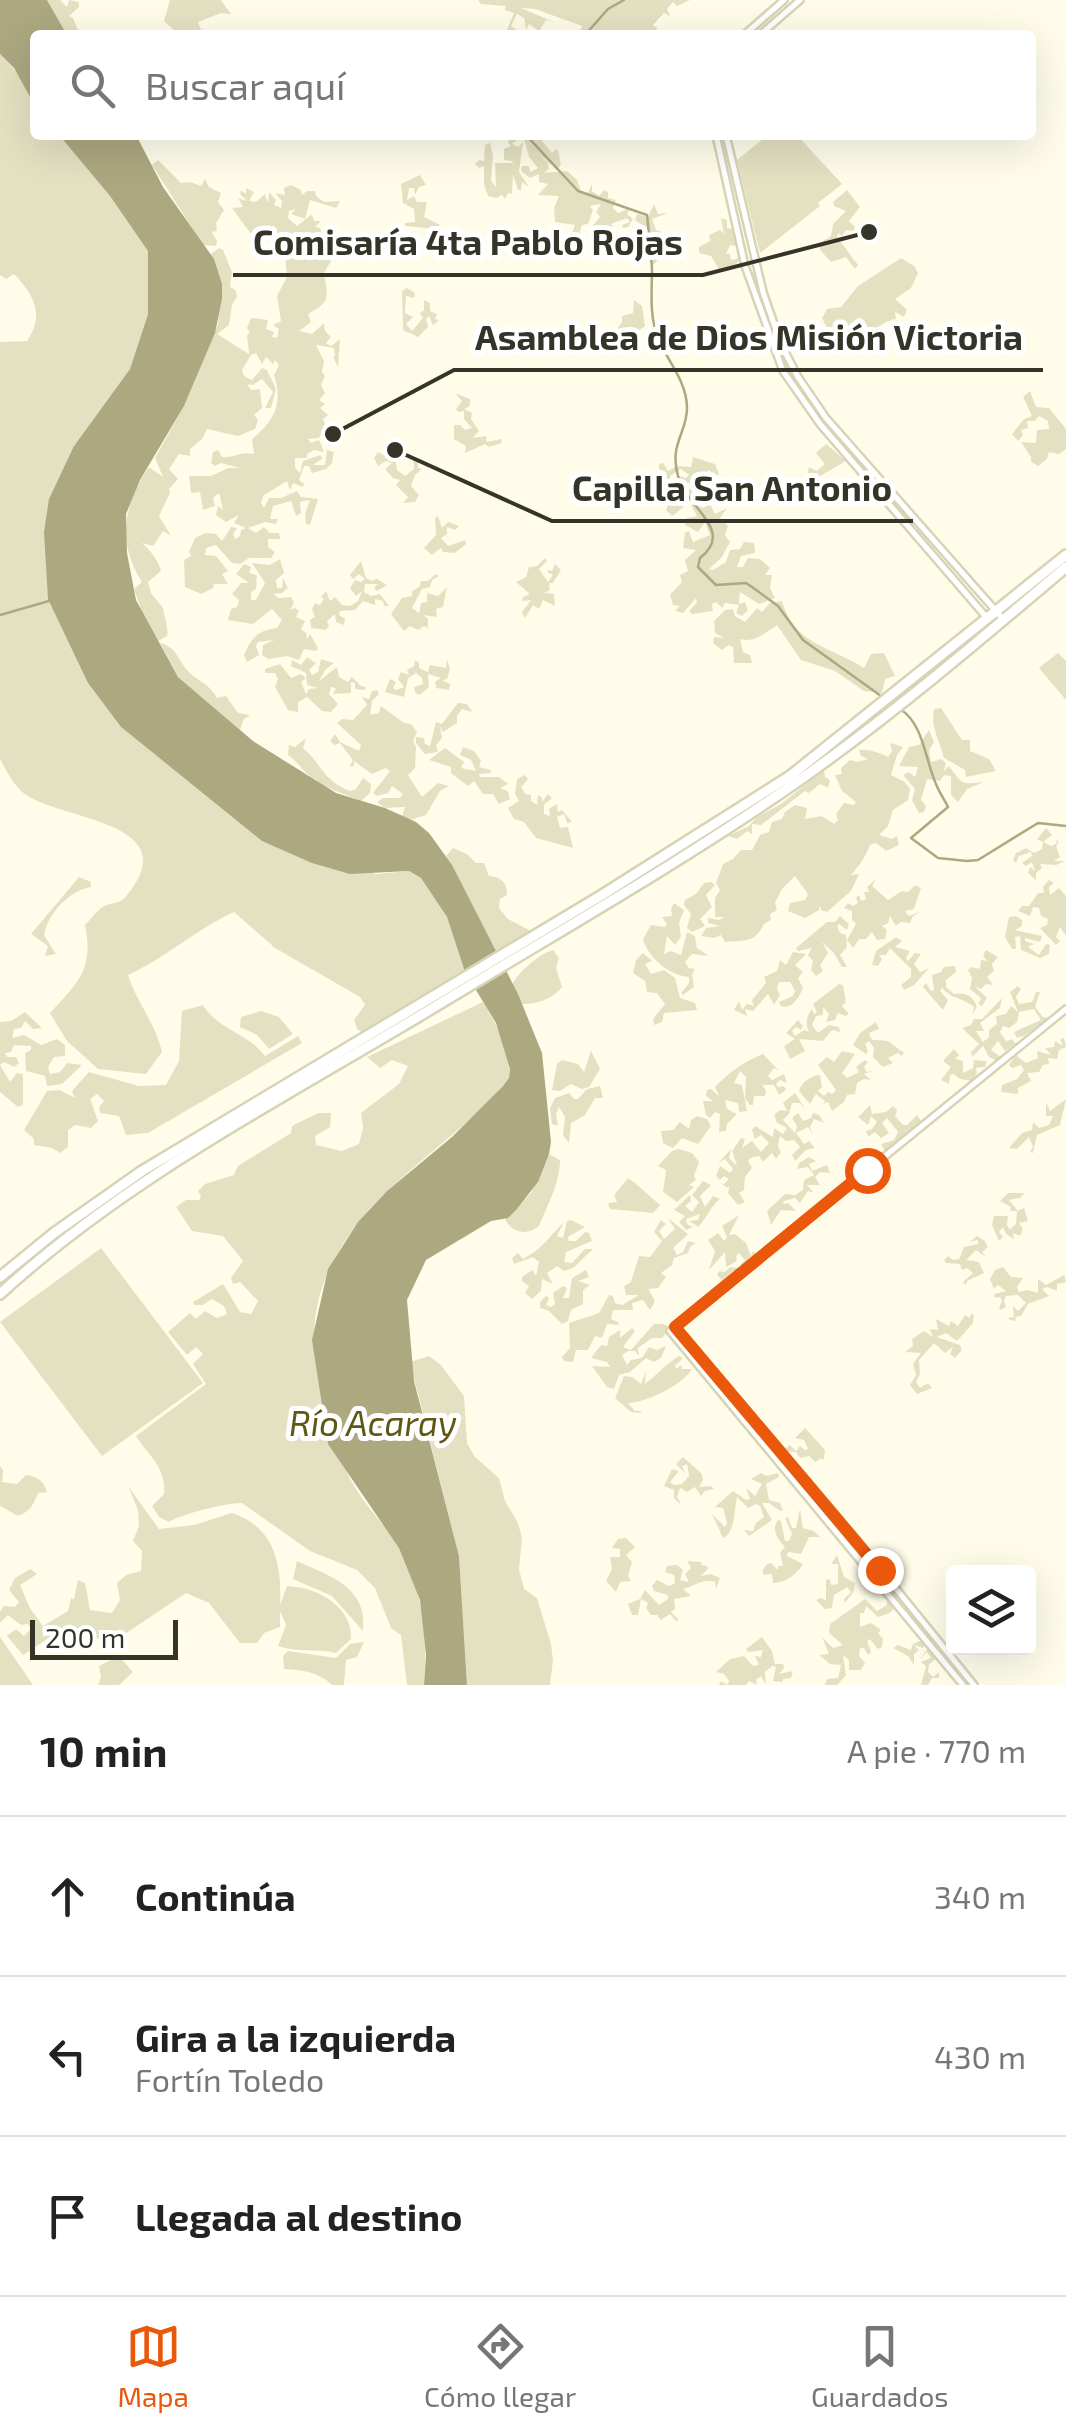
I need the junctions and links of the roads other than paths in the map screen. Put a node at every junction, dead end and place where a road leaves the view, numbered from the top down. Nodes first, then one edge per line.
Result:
1 (784, 0) edge
2 (800, 0) edge
3 (750, 30) edge
4 (766, 30) edge
5 (717, 140) edge
6 (727, 140) edge
7 (734, 166) junction
8 (723, 168) junction
9 (1066, 554) edge
10 (1066, 567) edge
11 (994, 619) junction
12 (880, 712) junction
13 (1066, 1009) edge
14 (363, 1045) junction
15 (0, 1277) edge
16 (0, 1294) edge
17 (673, 1329) junction
18 (963, 1685) edge
19 (974, 1685) edge

1 - 3 street
2 - 4 street
5 - 8 street
6 - 7 street
7 - 8 street
7 - 11 street
8 - 11 street
9 - 11 highway
10 - 11 highway
11 - 12 highway
11 - 12 highway
12 - 14 highway
13 - 17 street
14 - 15 highway
14 - 16 highway
17 - 18 street
17 - 19 street

